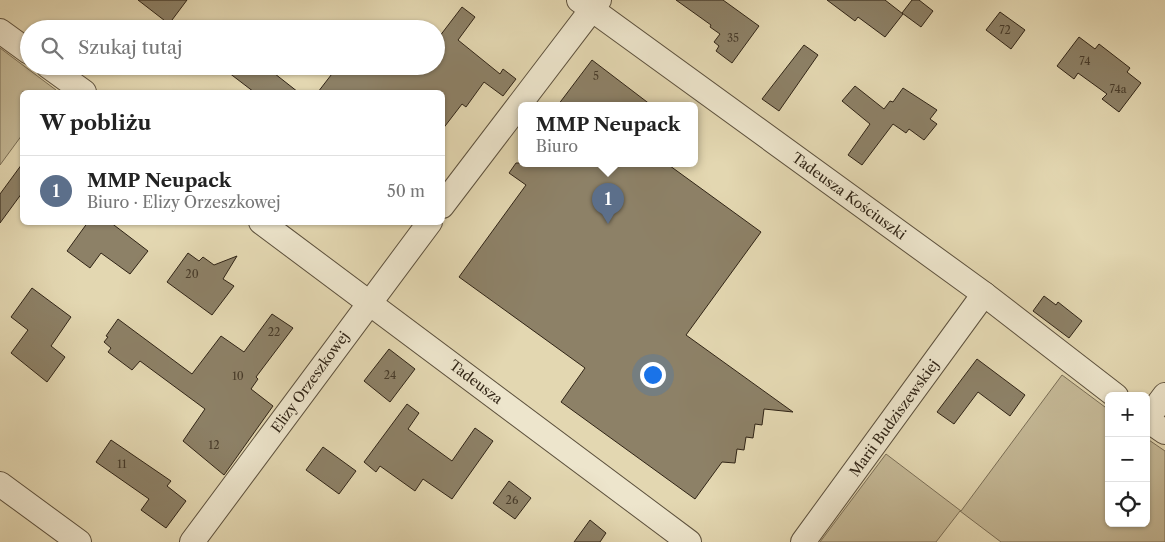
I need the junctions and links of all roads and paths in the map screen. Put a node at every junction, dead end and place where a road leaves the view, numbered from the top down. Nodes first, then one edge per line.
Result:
1 (590, 3) edge
2 (0, 31) edge
3 (20, 45) edge
4 (60, 75) edge
5 (81, 90) edge
6 (445, 202) edge
7 (266, 225) edge
8 (428, 225) edge
9 (984, 294) junction
10 (370, 301) junction
11 (1111, 392) edge
12 (1165, 395) edge
13 (1150, 415) edge
14 (1150, 421) edge
15 (1165, 432) edge
16 (0, 484) edge
17 (80, 542) edge
18 (192, 542) edge
19 (690, 542) edge
20 (803, 542) edge

1 - 6 street
1 - 9 street, Tadeusza Kościuszki
2 - 3 street
4 - 5 street
7 - 10 street, Tadeusza
8 - 10 street, Elizy Orzeszkowej
9 - 11 street, Tadeusza Kościuszki
9 - 20 street, Marii Budziszewskiej
10 - 18 street, Elizy Orzeszkowej
10 - 19 street, Tadeusza
12 - 13 street
14 - 15 street
16 - 17 street

